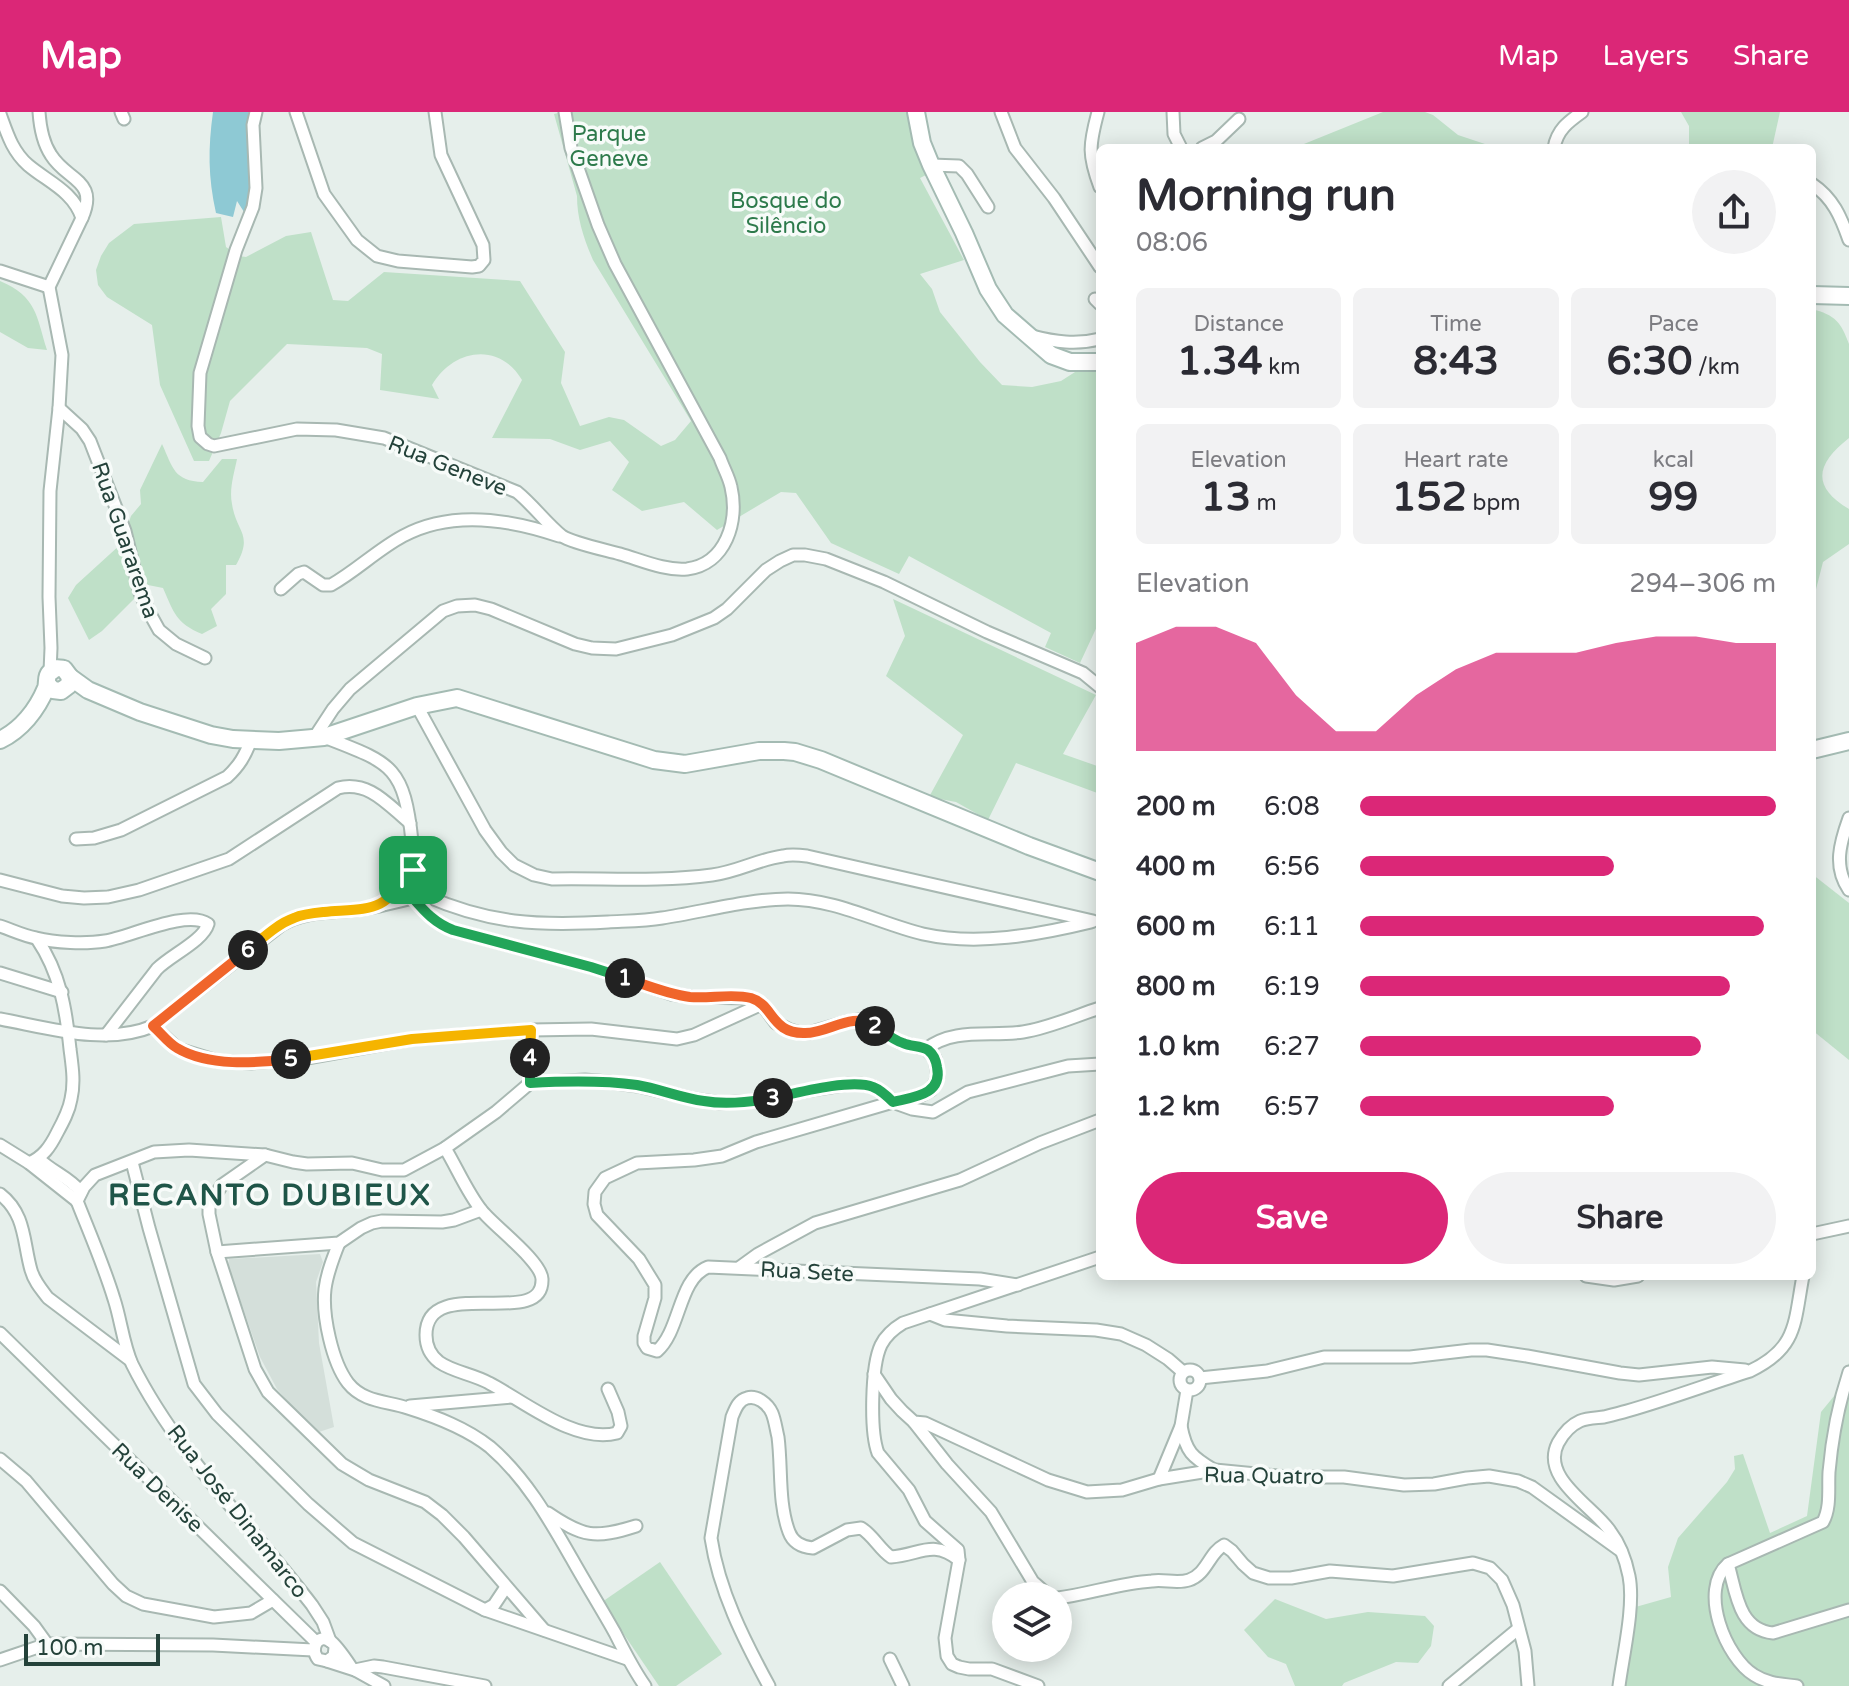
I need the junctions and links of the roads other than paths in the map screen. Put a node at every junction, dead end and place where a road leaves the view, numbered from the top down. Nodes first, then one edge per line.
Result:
1 (256, 112) edge
2 (296, 112) edge
3 (435, 112) edge
4 (565, 112) edge
5 (916, 112) edge
6 (1001, 112) edge
7 (1098, 112) edge
8 (1173, 112) edge
9 (1582, 112) edge
10 (38, 113) edge
11 (0, 114) edge
12 (1239, 119) dead end
13 (1179, 144) edge
14 (1210, 144) edge
15 (1554, 144) edge
16 (931, 165) junction
17 (1096, 176) edge
18 (1816, 187) edge
19 (988, 207) dead end
20 (82, 218) junction
21 (1849, 240) edge
22 (1096, 261) edge
23 (0, 271) edge
24 (49, 287) junction
25 (1816, 295) edge
26 (1848, 297) edge
27 (1024, 333) junction
28 (1096, 340) edge
29 (1096, 362) edge
30 (59, 408) junction
31 (563, 537) junction
32 (281, 589) dead end
33 (205, 658) dead end
34 (59, 680) junction
35 (1096, 684) edge
36 (417, 706) junction
37 (319, 738) junction
38 (0, 740) edge
39 (251, 740) junction
40 (1849, 741) edge
41 (1816, 749) edge
42 (1849, 818) edge
43 (410, 823) junction
44 (76, 839) dead end
45 (413, 870) junction
46 (1096, 871) edge
47 (0, 880) edge
48 (1846, 886) edge
49 (419, 896) junction
50 (382, 904) junction
51 (1096, 921) edge
52 (0, 926) edge
53 (37, 939) junction
54 (0, 973) edge
55 (62, 992) junction
56 (762, 1004) junction
57 (1096, 1009) edge
58 (0, 1019) edge
59 (153, 1026) junction
60 (531, 1030) junction
61 (68, 1032) junction
62 (106, 1035) junction
63 (926, 1049) junction
64 (1096, 1064) edge
65 (530, 1083) junction
66 (893, 1102) junction
67 (1096, 1122) edge
68 (0, 1145) edge
69 (445, 1148) junction
70 (265, 1155) junction
71 (34, 1161) junction
72 (132, 1162) junction
73 (95, 1175) junction
74 (68, 1178) junction
75 (0, 1194) edge
76 (79, 1197) junction
77 (481, 1210) junction
78 (1849, 1226) edge
79 (1816, 1233) edge
80 (339, 1243) junction
81 (217, 1252) junction
82 (1096, 1258) edge
83 (740, 1267) junction
84 (1802, 1280) edge
85 (1018, 1285) junction
86 (930, 1314) junction
87 (0, 1333) edge
88 (130, 1360) junction
89 (1750, 1371) junction
90 (1183, 1372) junction
91 (1849, 1372) edge
92 (874, 1374) junction
93 (1200, 1378) junction
94 (608, 1389) dead end
95 (1187, 1390) junction
96 (514, 1397) junction
97 (406, 1407) junction
98 (914, 1422) junction
99 (1181, 1426) junction
100 (0, 1459) edge
101 (1215, 1470) junction
102 (1159, 1479) junction
103 (544, 1511) junction
104 (636, 1526) dead end
105 (1621, 1551) junction
106 (959, 1560) junction
107 (1728, 1564) junction
108 (1033, 1582) edge
109 (506, 1587) junction
110 (0, 1591) edge
111 (1072, 1595) edge
112 (273, 1600) junction
113 (485, 1610) junction
114 (1849, 1610) edge
115 (1518, 1629) junction
116 (545, 1630) junction
117 (616, 1636) junction
118 (47, 1644) junction
119 (333, 1644) junction
120 (315, 1646) junction
121 (602, 1650) junction
122 (627, 1659) junction
123 (890, 1659) dead end
124 (0, 1660) edge
125 (327, 1661) junction
126 (353, 1668) junction
127 (641, 1684) edge
128 (384, 1686) edge
129 (485, 1686) edge
130 (769, 1686) edge
131 (903, 1686) edge
132 (1038, 1686) edge
133 (1449, 1686) edge
134 (1528, 1686) edge
135 (1619, 1686) edge
136 (1797, 1686) edge

1 - 31 street, Rua Geneve
2 - 3 street
4 - 31 street, Rua Geneve
5 - 16 street
6 - 22 street
7 - 17 street
8 - 13 street
9 - 15 street
10 - 20 street
11 - 20 street
12 - 14 street
16 - 19 street
16 - 27 street
18 - 21 street
20 - 24 street
23 - 24 street
24 - 30 street
25 - 26 street
27 - 28 street
27 - 29 street
30 - 33 street, Rua Guararema
30 - 34 street
31 - 32 street
34 - 38 street
34 - 39 street
35 - 37 street
36 - 37 street
36 - 46 street
36 - 51 street
37 - 39 street
37 - 43 street
39 - 44 street
40 - 41 street
42 - 48 street
43 - 45 street
43 - 47 street
45 - 49 street
45 - 50 street
49 - 50 street
49 - 51 street
49 - 56 street
50 - 59 street
52 - 53 street
53 - 55 street
53 - 62 street
54 - 55 street
55 - 61 street
56 - 60 street
56 - 63 street
57 - 63 street
58 - 61 street
59 - 60 street
59 - 62 street
60 - 65 street
61 - 62 street
61 - 71 street
63 - 66 street
64 - 66 street
65 - 66 street
65 - 69 street
66 - 83 street, Rua Sete
67 - 83 street
68 - 71 street
69 - 70 street
69 - 77 street
70 - 72 street
70 - 81 street
71 - 74 street
71 - 76 street
72 - 73 street
72 - 113 street
73 - 74 street
73 - 76 street
74 - 76 street
75 - 88 street
76 - 88 street, Rua José Dinamarco
77 - 80 street
77 - 96 street
78 - 79 street
80 - 81 street
80 - 97 street
81 - 109 street
82 - 85 street
83 - 85 street, Rua Sete
84 - 89 street
85 - 86 street
86 - 90 street
86 - 92 street
87 - 112 street, Rua Denise
88 - 119 street, Rua José Dinamarco
89 - 93 street
89 - 105 street
90 - 93 street
90 - 95 street
91 - 107 street
92 - 98 street, Rua Quatro
92 - 106 street
93 - 95 street
94 - 96 street
95 - 99 street
96 - 97 street
97 - 103 street
98 - 102 street, Rua Quatro
98 - 108 street
99 - 101 street
99 - 102 street
100 - 112 street
101 - 102 street, Rua Quatro
101 - 105 street, Rua Quatro
103 - 104 street
103 - 117 street
105 - 135 street
106 - 130 street
106 - 132 street
107 - 114 street
107 - 136 street
109 - 113 street
109 - 116 street
110 - 118 street
111 - 115 street
112 - 120 street, Rua Denise
113 - 116 street
115 - 133 street
115 - 134 street
116 - 121 street
117 - 121 street
117 - 122 street
118 - 120 street
118 - 124 street
119 - 120 street
119 - 125 street
119 - 126 street, Rua José Dinamarco
120 - 125 street
121 - 122 street
122 - 127 street
123 - 131 street
125 - 126 street
126 - 128 street
126 - 129 street

